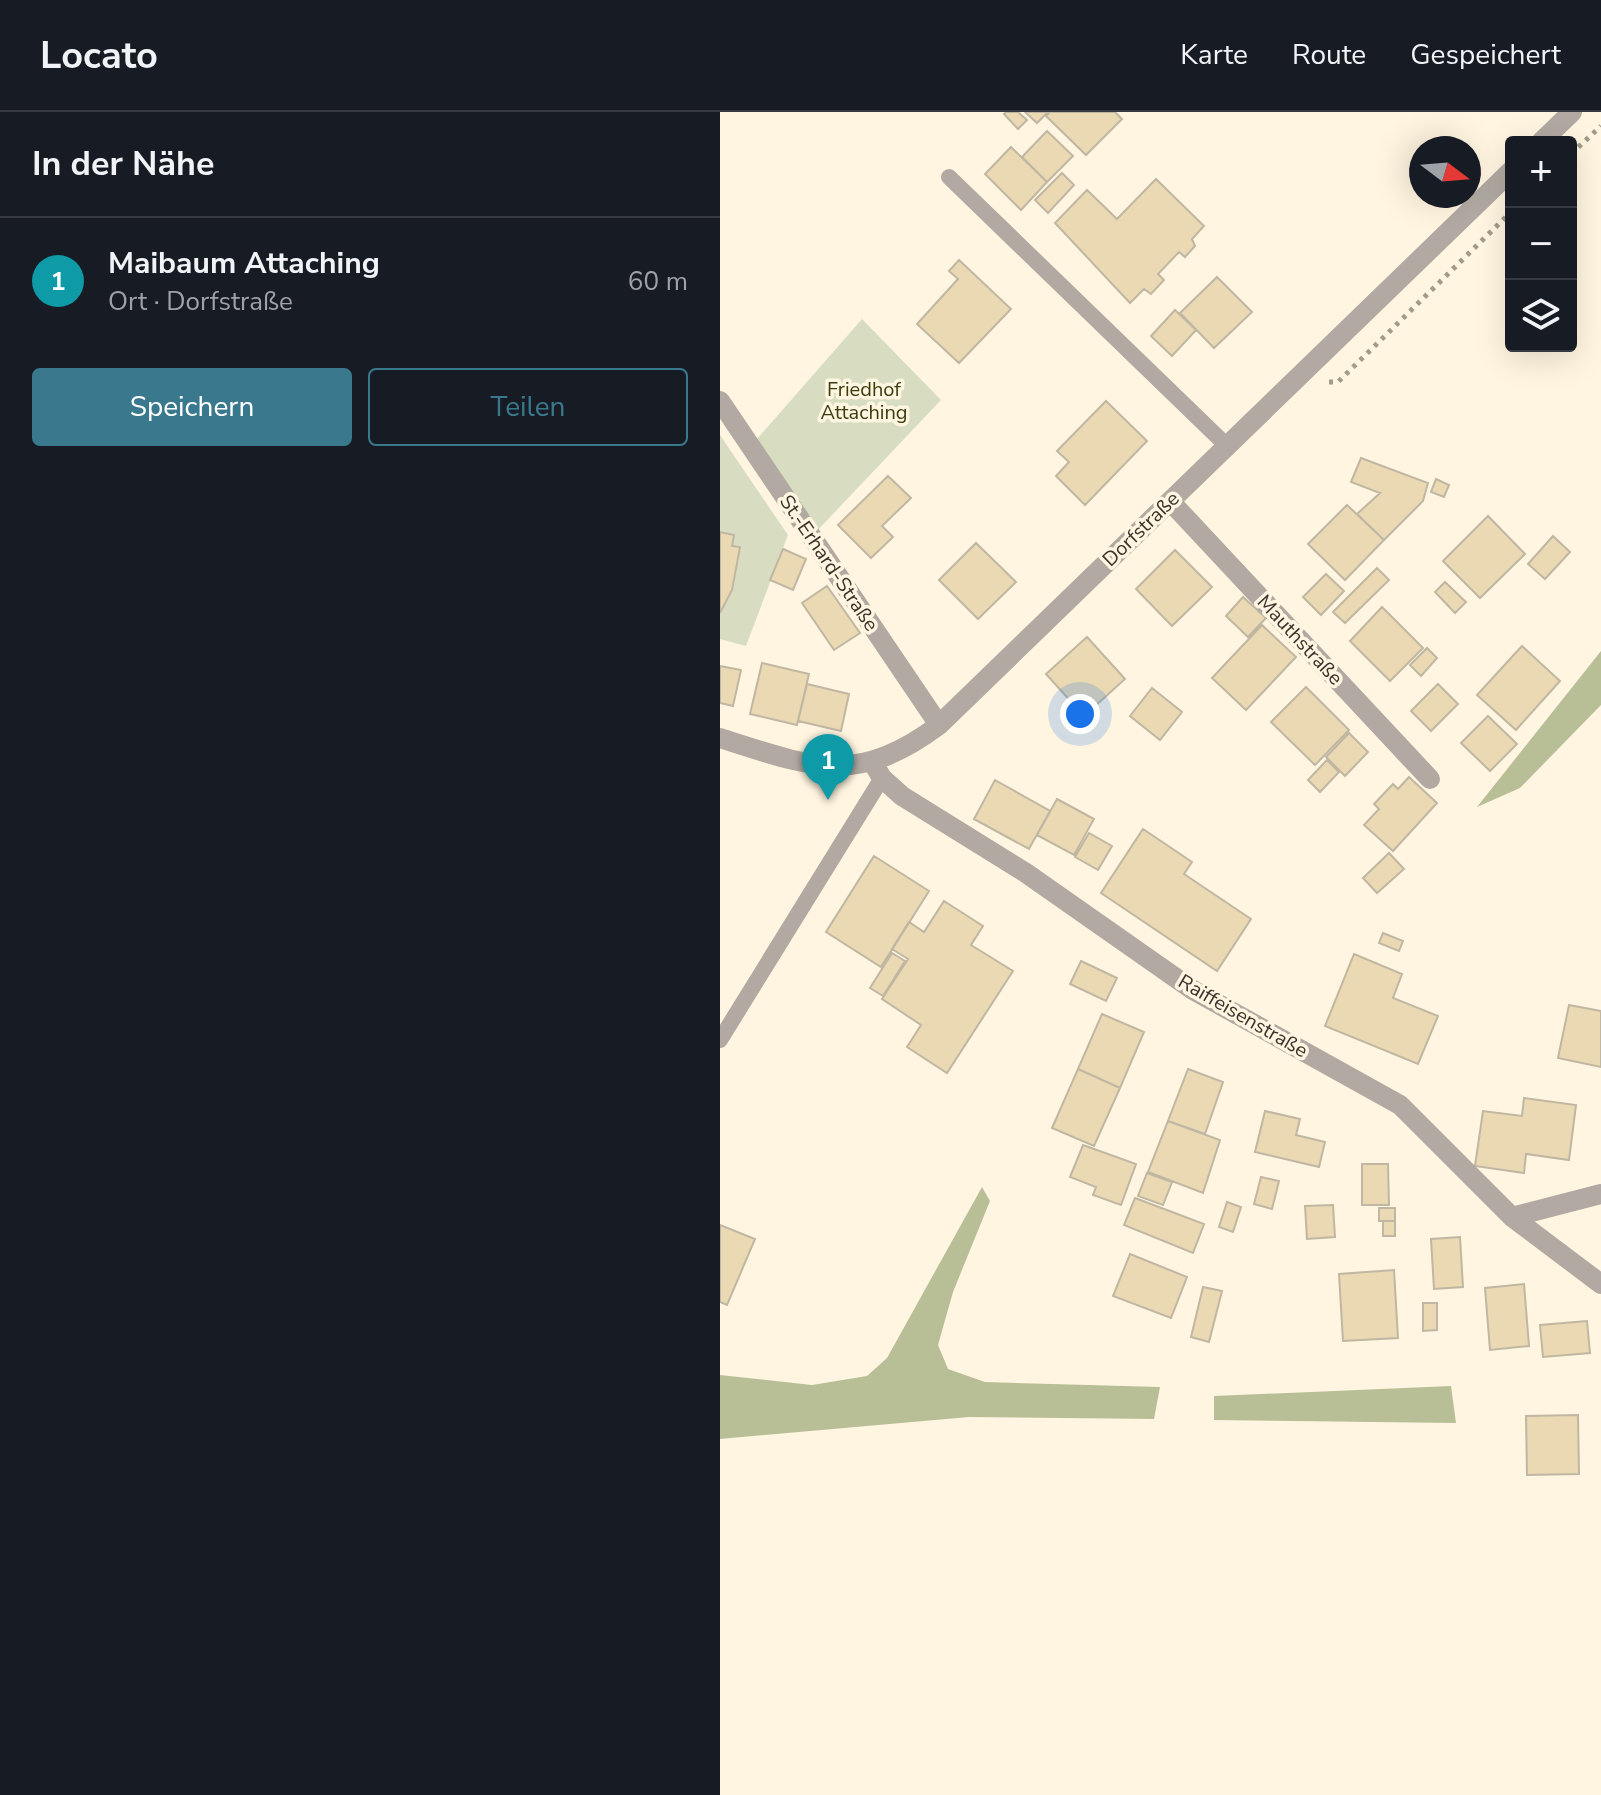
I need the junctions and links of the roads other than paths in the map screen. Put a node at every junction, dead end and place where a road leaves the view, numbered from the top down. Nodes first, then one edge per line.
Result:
1 (1572, 112) edge
2 (1547, 136) edge
3 (949, 177) dead end
4 (1505, 177) edge
5 (720, 401) edge
6 (1225, 444) junction
7 (1170, 501) junction
8 (939, 725) junction
9 (720, 738) edge
10 (878, 771) junction
11 (1430, 779) dead end
12 (720, 1040) edge
13 (1601, 1194) edge
14 (1512, 1217) junction
15 (1601, 1284) edge

1 - 2 street
3 - 6 lane
4 - 6 street, Dorfstraße
5 - 8 street, St.-Erhard-Straße
6 - 7 street, Dorfstraße
7 - 8 street, Dorfstraße
7 - 11 street, Mauthstraße
8 - 10 street, Dorfstraße
9 - 10 street, Dorfstraße
10 - 12 lane
10 - 14 street, Raiffeisenstraße
13 - 14 street
14 - 15 street, Raiffeisenstraße

